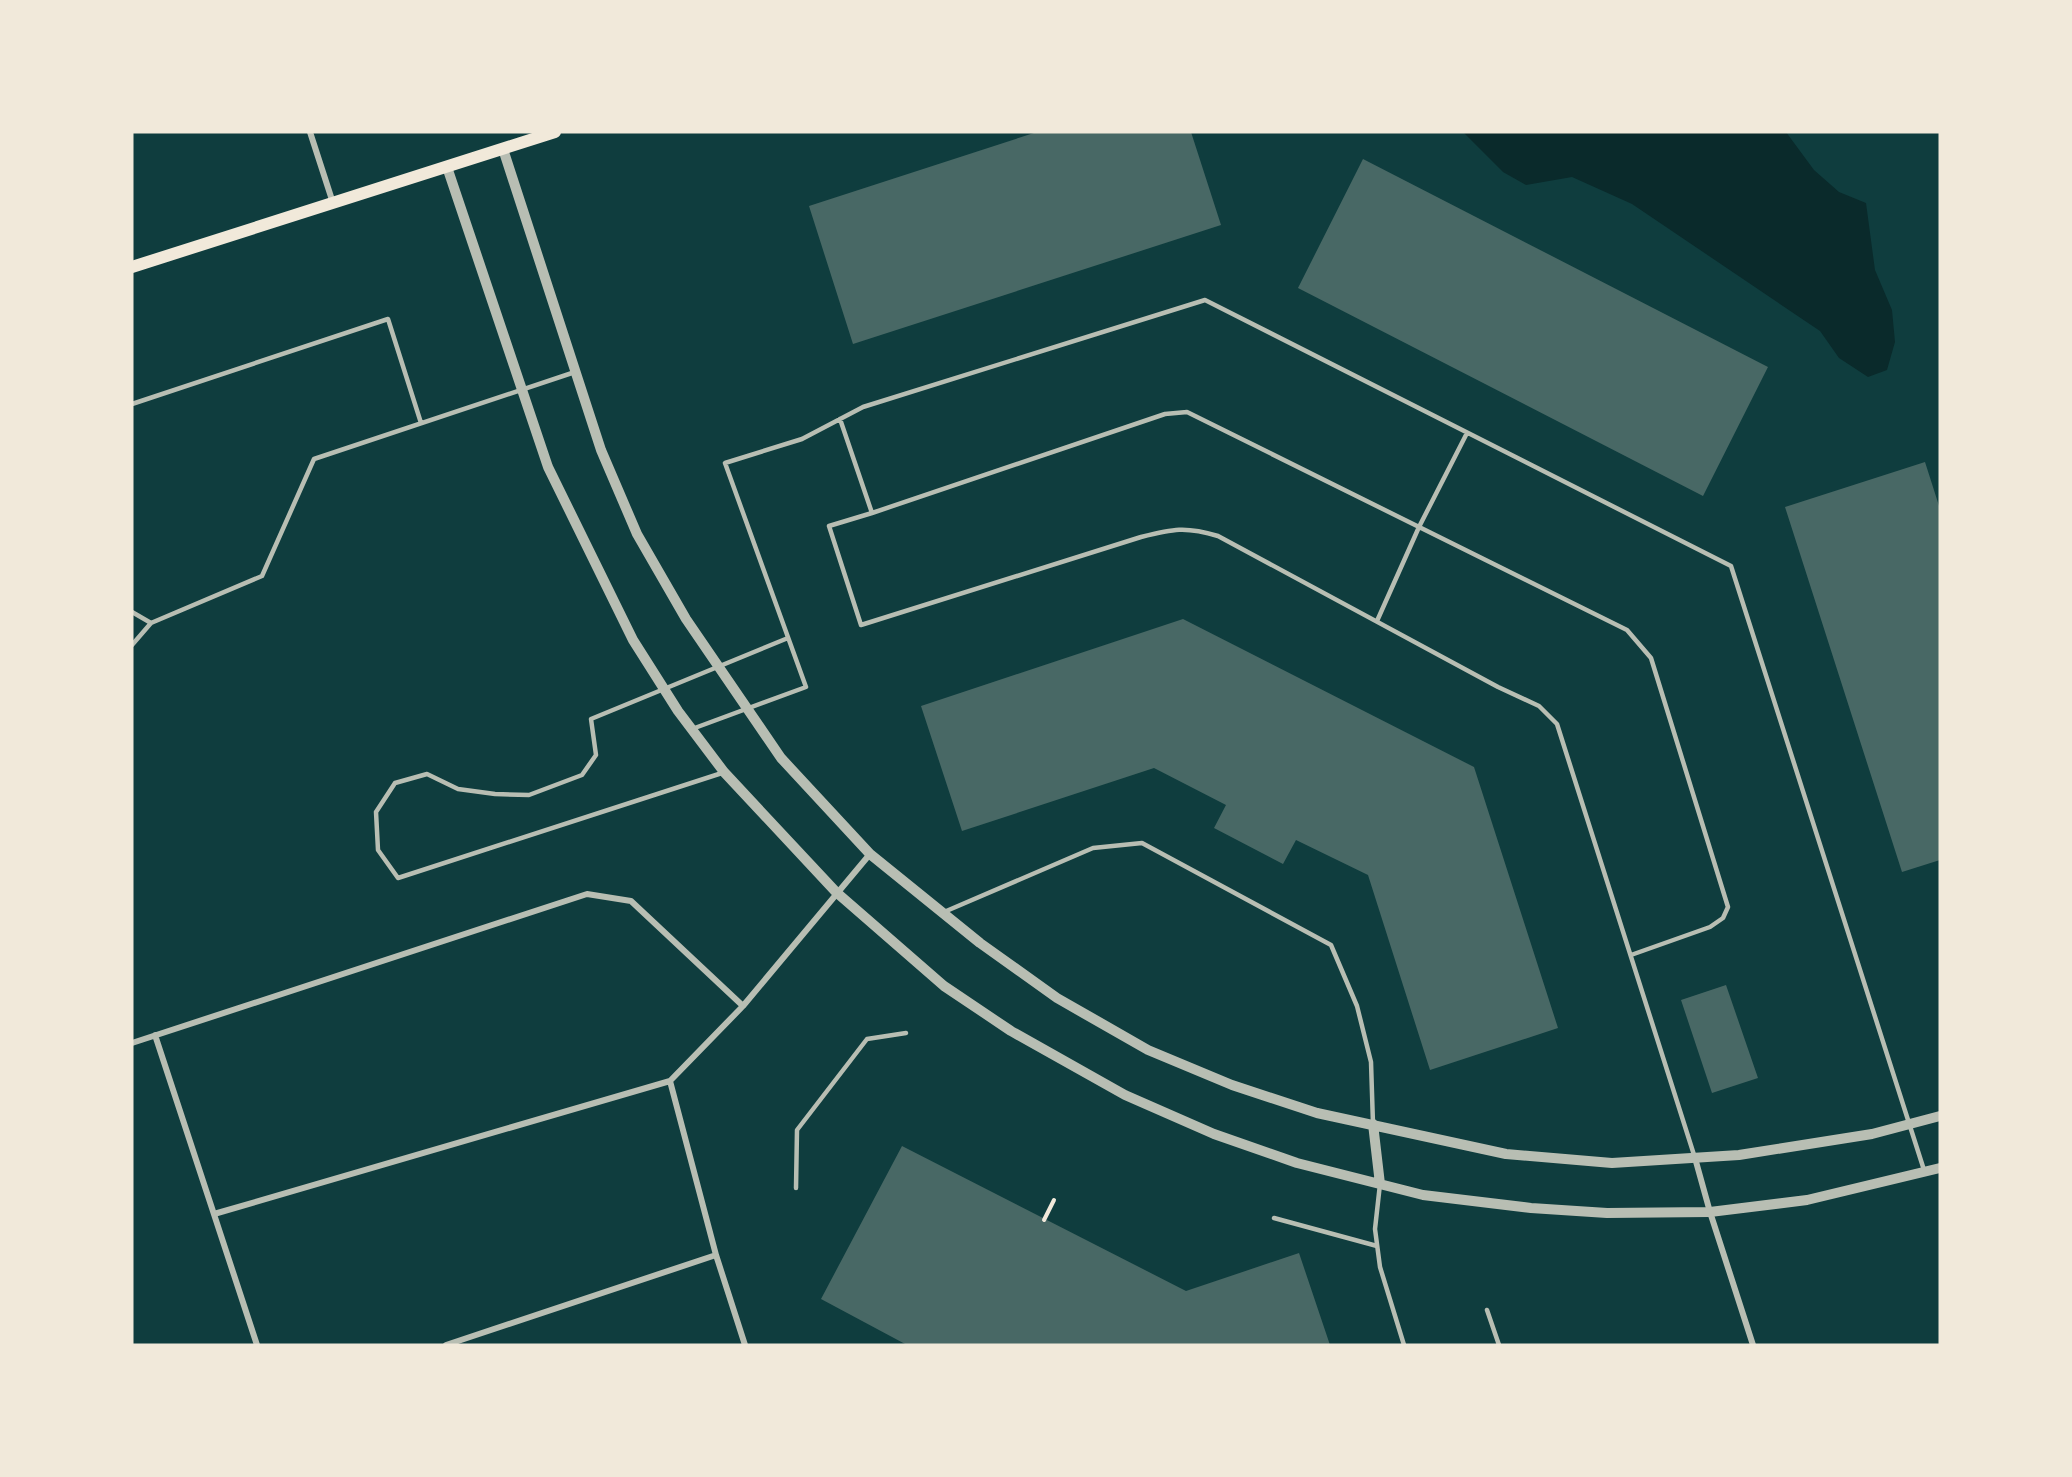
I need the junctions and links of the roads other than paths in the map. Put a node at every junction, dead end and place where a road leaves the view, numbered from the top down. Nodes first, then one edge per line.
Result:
1 (310, 132) edge
2 (555, 132) edge
3 (503, 149) junction
4 (447, 167) junction
5 (333, 204) junction
6 (132, 267) edge
7 (575, 372) junction
8 (521, 390) junction
9 (132, 404) edge
10 (840, 419) junction
11 (421, 423) junction
12 (1467, 433) junction
13 (872, 513) junction
14 (1419, 526) junction
15 (132, 612) edge
16 (1377, 621) junction
17 (151, 623) junction
18 (788, 638) junction
19 (132, 645) edge
20 (718, 667) junction
21 (664, 689) junction
22 (747, 709) junction
23 (692, 729) junction
24 (724, 772) junction
25 (870, 854) junction
26 (836, 892) junction
27 (942, 913) junction
28 (1630, 955) junction
29 (743, 1006) junction
30 (906, 1033) dead end
31 (155, 1035) junction
32 (132, 1043) edge
33 (670, 1081) junction
34 (1940, 1116) edge
35 (1373, 1124) junction
36 (1910, 1124) junction
37 (1695, 1158) junction
38 (1940, 1168) edge
39 (1925, 1172) junction
40 (1380, 1184) junction
41 (796, 1188) dead end
42 (1710, 1212) junction
43 (214, 1214) junction
44 (1274, 1218) dead end
45 (1377, 1246) junction
46 (716, 1255) junction
47 (1487, 1310) dead end
48 (257, 1345) edge
49 (446, 1345) edge
50 (745, 1345) edge
51 (1404, 1345) edge
52 (1499, 1345) edge
53 (1753, 1345) edge

1 - 5 street
2 - 3 main road
3 - 4 main road
3 - 7 street
4 - 5 main road
4 - 8 street
5 - 6 main road
7 - 8 lane
7 - 20 street
8 - 11 lane
8 - 21 street
9 - 11 lane
10 - 12 lane
10 - 13 lane
10 - 18 lane
11 - 17 lane
12 - 14 lane
12 - 36 lane
13 - 14 lane
13 - 16 lane
14 - 16 lane
14 - 28 lane
15 - 17 lane
16 - 28 lane
17 - 19 lane
18 - 20 lane
18 - 22 lane
20 - 21 lane
20 - 22 street
21 - 23 street
21 - 24 lane
22 - 23 lane
22 - 25 street
23 - 24 street
24 - 26 street
25 - 26 street
25 - 27 street
26 - 29 street
26 - 40 street
27 - 35 street
27 - 35 lane
28 - 37 lane
29 - 31 street
29 - 33 street
30 - 41 lane
31 - 32 street
31 - 43 street
33 - 43 street
33 - 46 street
34 - 36 street
35 - 37 street
35 - 40 street
36 - 37 street
36 - 39 lane
37 - 42 street
38 - 39 street
39 - 42 street
40 - 42 street
40 - 45 lane
42 - 53 street
43 - 48 street
44 - 45 lane
45 - 51 lane
46 - 49 street
46 - 50 street
47 - 52 lane

